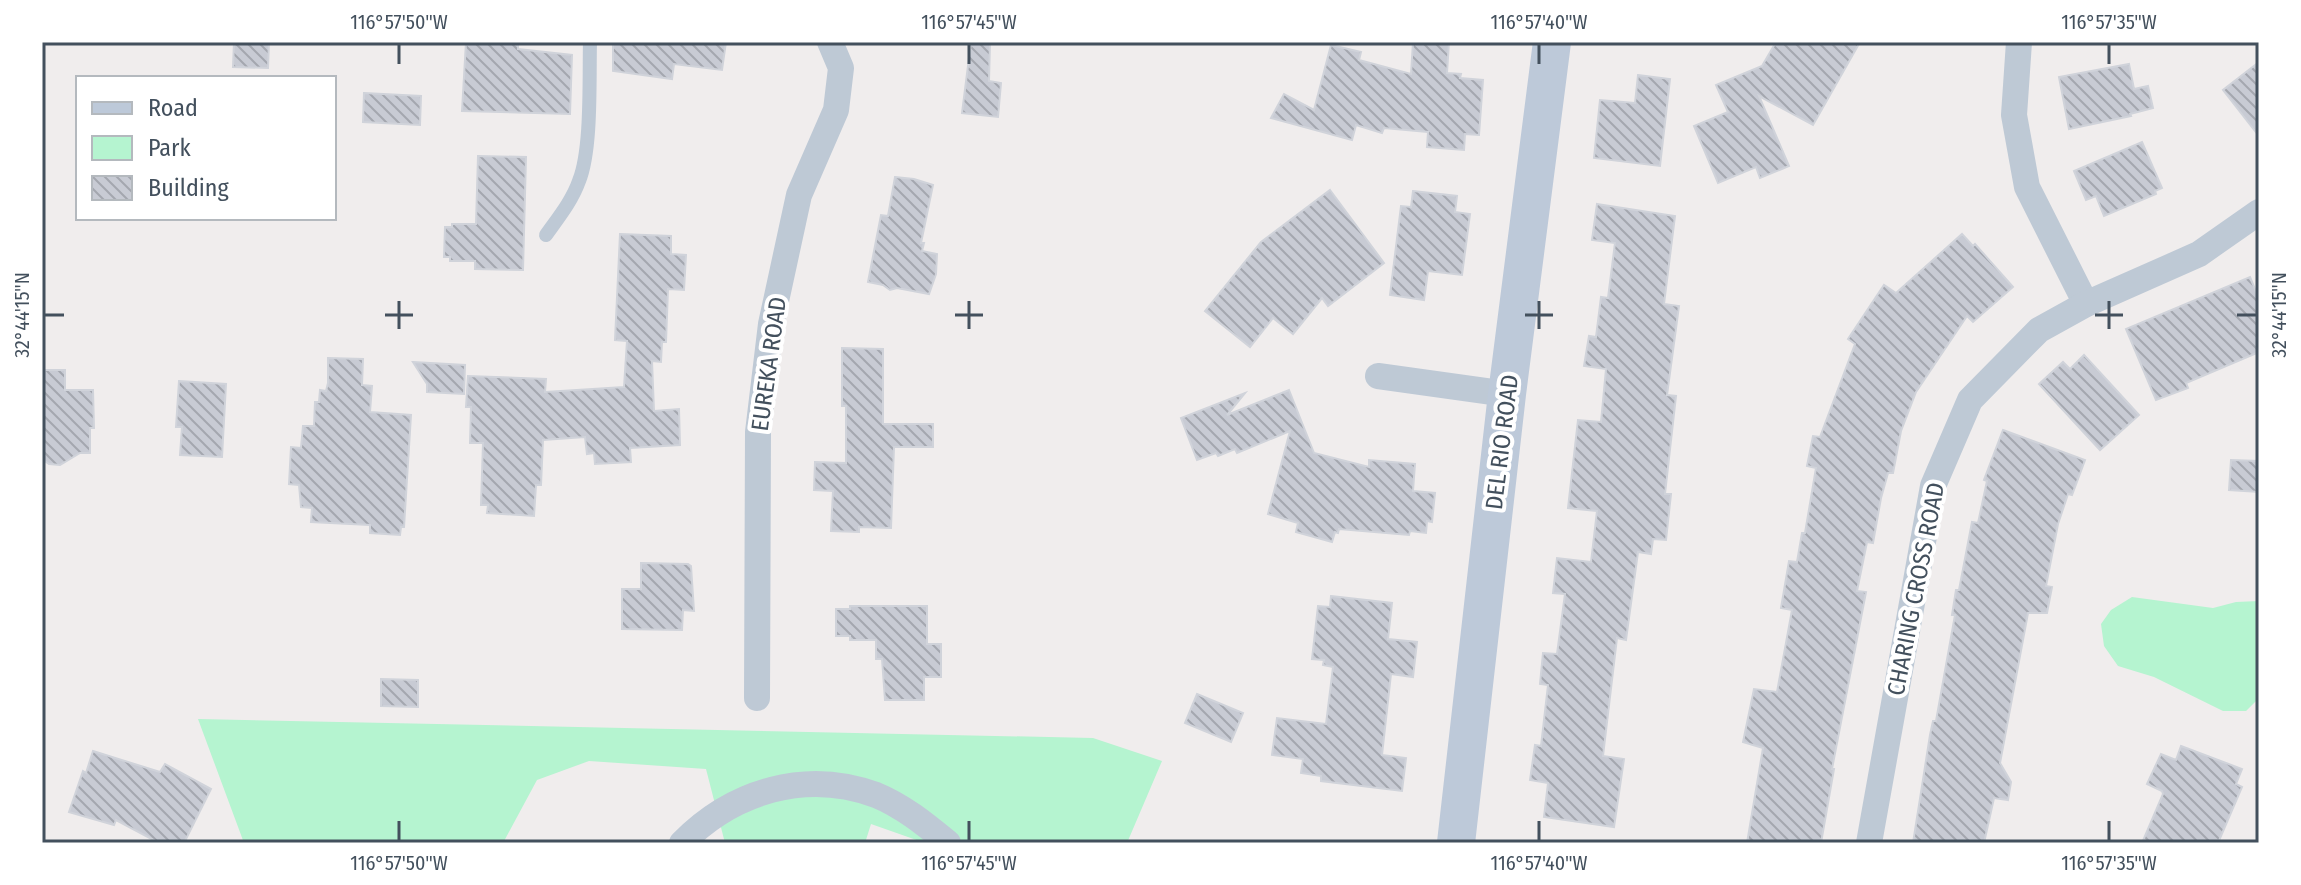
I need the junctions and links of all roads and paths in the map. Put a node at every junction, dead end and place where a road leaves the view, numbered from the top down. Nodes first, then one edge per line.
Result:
1 (590, 42) edge
2 (830, 42) edge
3 (1552, 42) edge
4 (2019, 42) edge
5 (2259, 212) edge
6 (546, 235) dead end
7 (2086, 304) junction
8 (1378, 376) dead end
9 (1507, 394) junction
10 (757, 698) dead end
11 (682, 843) edge
12 (948, 843) edge
13 (1456, 843) edge
14 (1869, 843) edge

1 - 6 lane
2 - 10 street, EUREKA ROAD
3 - 9 main road, DEL RIO ROAD
4 - 7 street
5 - 7 street, CHARING CROSS ROAD
7 - 14 street, CHARING CROSS ROAD
8 - 9 street
9 - 13 main road, DEL RIO ROAD
11 - 12 street

